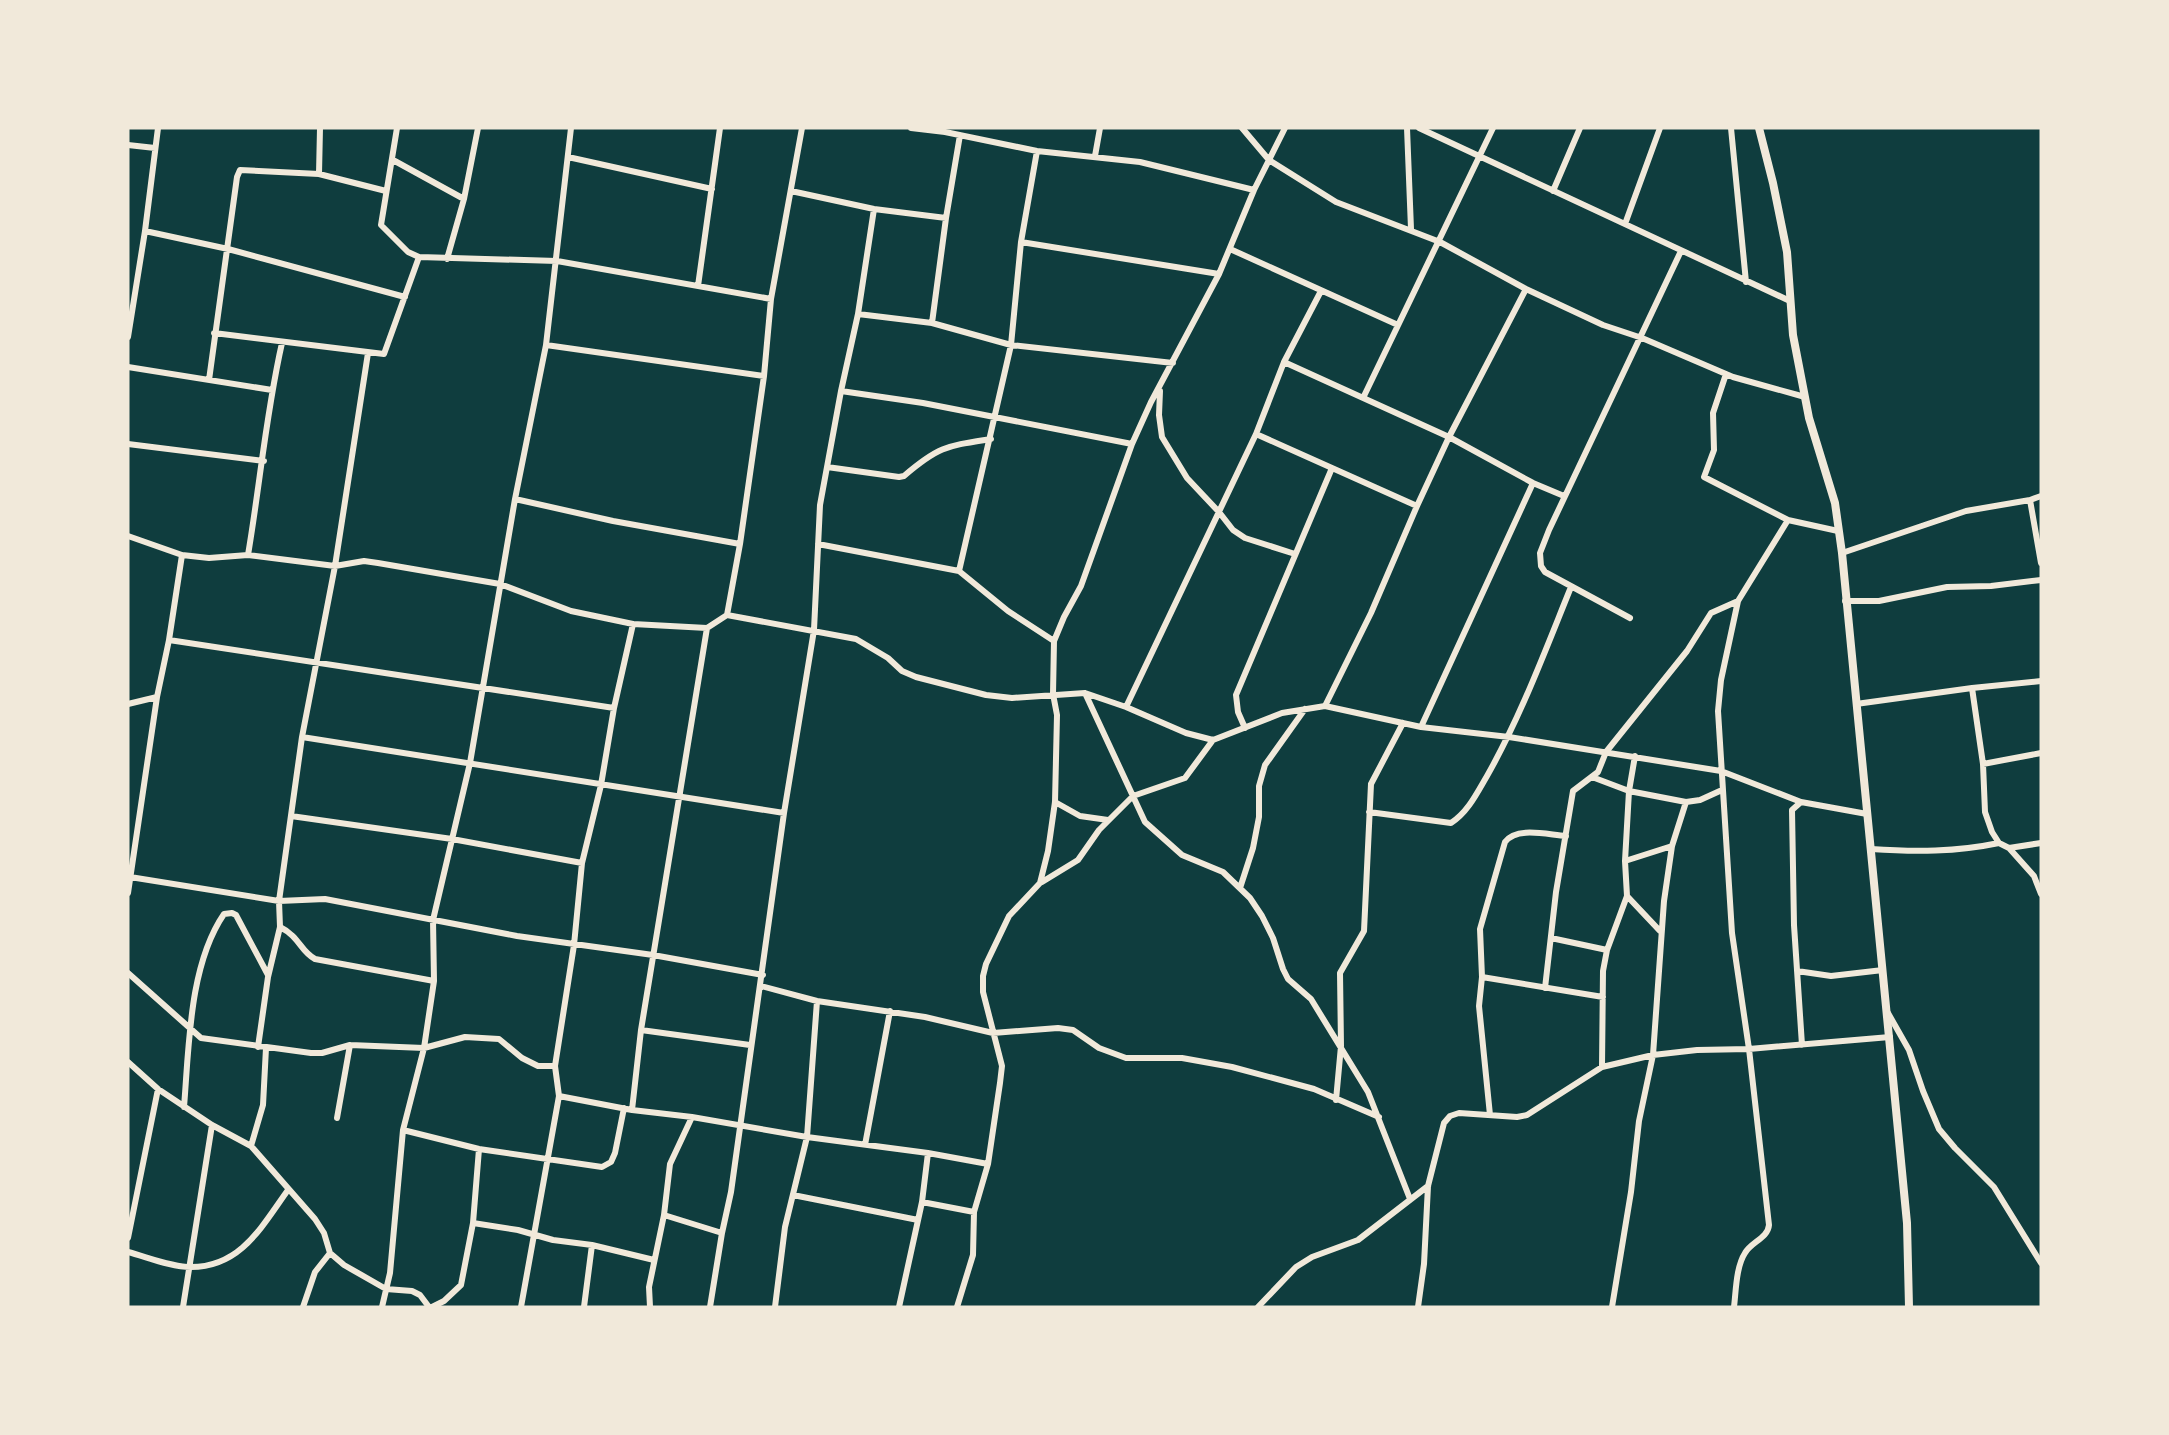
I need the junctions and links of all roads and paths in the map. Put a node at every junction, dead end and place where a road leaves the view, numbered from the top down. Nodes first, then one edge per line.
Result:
1 (158, 128) edge
2 (320, 128) edge
3 (397, 128) edge
4 (478, 128) edge
5 (570, 128) edge
6 (720, 128) edge
7 (803, 128) edge
8 (911, 128) edge
9 (1100, 128) edge
10 (1242, 128) edge
11 (1285, 128) edge
12 (1407, 128) edge
13 (1419, 128) edge
14 (1493, 128) edge
15 (1580, 128) edge
16 (1660, 128) edge
17 (1731, 128) edge
18 (1759, 128) edge
19 (945, 130) edge
20 (960, 135) junction
21 (128, 145) edge
22 (155, 148) junction
23 (1037, 151) junction
24 (1095, 156) junction
25 (568, 157) junction
26 (1479, 158) junction
27 (393, 160) junction
28 (1269, 160) junction
29 (319, 174) junction
30 (712, 188) junction
31 (1254, 190) junction
32 (386, 191) junction
33 (791, 191) junction
34 (1553, 191) junction
35 (464, 199) junction
36 (874, 209) junction
37 (946, 218) junction
38 (1625, 224) junction
39 (1411, 229) junction
40 (145, 231) junction
41 (1021, 242) junction
42 (1440, 242) junction
43 (228, 249) junction
44 (1230, 249) junction
45 (1681, 251) junction
46 (419, 257) junction
47 (447, 259) junction
48 (557, 261) junction
49 (1219, 274) junction
50 (1746, 282) junction
51 (698, 286) junction
52 (1526, 289) junction
53 (1321, 291) junction
54 (405, 297) junction
55 (771, 299) junction
56 (1790, 301) junction
57 (858, 314) junction
58 (932, 323) junction
59 (1398, 325) junction
60 (214, 333) junction
61 (128, 337) edge
62 (1642, 338) junction
63 (282, 343) junction
64 (546, 345) junction
65 (1011, 345) junction
66 (368, 353) junction
67 (1284, 362) junction
68 (1173, 363) junction
69 (128, 367) edge
70 (1726, 374) junction
71 (764, 376) junction
72 (209, 380) junction
73 (1160, 389) junction
74 (272, 390) junction
75 (841, 391) junction
76 (1364, 396) junction
77 (1805, 397) junction
78 (996, 416) junction
79 (1256, 434) junction
80 (1449, 437) junction
81 (991, 439) junction
82 (128, 444) edge
83 (1132, 444) junction
84 (264, 461) junction
85 (827, 467) junction
86 (1332, 468) junction
87 (1533, 483) junction
88 (1564, 496) junction
89 (2041, 496) edge
90 (515, 499) junction
91 (2030, 500) junction
92 (1417, 506) junction
93 (1219, 512) junction
94 (1788, 520) junction
95 (1838, 531) junction
96 (128, 536) edge
97 (740, 544) junction
98 (818, 544) junction
99 (1842, 553) junction
100 (1295, 554) junction
101 (182, 555) junction
102 (248, 555) junction
103 (2041, 564) edge
104 (334, 566) junction
105 (959, 571) junction
106 (2041, 580) edge
107 (500, 584) junction
108 (1571, 587) junction
109 (1738, 601) junction
110 (1845, 601) junction
111 (727, 615) junction
112 (1630, 618) dead end
113 (633, 624) junction
114 (707, 628) junction
115 (814, 630) junction
116 (169, 640) junction
117 (1054, 641) junction
118 (317, 665) junction
119 (2041, 681) edge
120 (484, 687) junction
121 (1972, 688) junction
122 (1084, 693) junction
123 (1053, 694) junction
124 (157, 697) junction
125 (128, 704) edge
126 (1856, 704) junction
127 (1325, 706) junction
128 (1126, 707) junction
129 (614, 709) junction
130 (1305, 709) junction
131 (1403, 723) junction
132 (1421, 727) junction
133 (1245, 728) junction
134 (303, 737) junction
135 (1509, 737) junction
136 (1213, 740) junction
137 (1606, 752) junction
138 (2041, 753) edge
139 (1635, 757) junction
140 (470, 763) junction
141 (1983, 764) junction
142 (1721, 771) junction
143 (1592, 777) junction
144 (601, 785) junction
145 (1722, 790) junction
146 (1629, 791) junction
147 (1133, 796) junction
148 (679, 798) junction
149 (1055, 802) junction
150 (1686, 802) junction
151 (1801, 802) junction
152 (1368, 812) junction
153 (784, 813) junction
154 (1867, 814) junction
155 (291, 816) junction
156 (1108, 820) junction
157 (1566, 836) junction
158 (452, 839) junction
159 (2041, 842) edge
160 (1999, 843) junction
161 (1672, 846) junction
162 (2009, 848) junction
163 (1871, 849) junction
164 (1625, 861) junction
165 (582, 863) junction
166 (130, 877) junction
167 (1040, 883) junction
168 (1240, 888) junction
169 (128, 893) edge
170 (2041, 894) edge
171 (1627, 896) junction
172 (279, 901) junction
173 (433, 920) junction
174 (280, 927) junction
175 (1660, 931) junction
176 (1551, 938) junction
177 (574, 945) junction
178 (1607, 950) junction
179 (653, 955) junction
180 (1883, 970) junction
181 (1797, 971) junction
182 (128, 972) edge
183 (763, 975) junction
184 (268, 976) junction
185 (1482, 977) junction
186 (434, 981) junction
187 (761, 986) junction
188 (1545, 988) junction
189 (1603, 997) junction
190 (817, 1000) junction
191 (890, 1010) junction
192 (1888, 1013) junction
193 (191, 1030) junction
194 (641, 1030) junction
195 (993, 1033) junction
196 (1890, 1037) junction
197 (350, 1045) junction
198 (750, 1045) junction
199 (1802, 1045) junction
200 (1341, 1046) junction
201 (258, 1047) junction
202 (266, 1048) junction
203 (424, 1048) junction
204 (1749, 1049) junction
205 (1653, 1055) junction
206 (128, 1062) edge
207 (555, 1066) junction
208 (1602, 1067) junction
209 (158, 1089) junction
210 (559, 1096) junction
211 (1336, 1100) junction
212 (184, 1107) junction
213 (624, 1108) junction
214 (632, 1110) junction
215 (1490, 1115) junction
216 (692, 1117) junction
217 (1379, 1117) junction
218 (337, 1118) dead end
219 (212, 1125) junction
220 (741, 1125) junction
221 (402, 1130) junction
222 (807, 1137) junction
223 (865, 1145) junction
224 (251, 1146) junction
225 (479, 1149) junction
226 (928, 1153) junction
227 (547, 1158) junction
228 (988, 1164) junction
229 (1428, 1186) junction
230 (288, 1190) junction
231 (793, 1195) junction
232 (1410, 1199) junction
233 (922, 1202) junction
234 (974, 1212) junction
235 (664, 1215) junction
236 (918, 1220) junction
237 (473, 1223) junction
238 (722, 1233) junction
239 (533, 1234) junction
240 (128, 1238) edge
241 (592, 1245) junction
242 (128, 1252) edge
243 (330, 1253) junction
244 (654, 1260) junction
245 (2041, 1263) edge
246 (189, 1267) junction
247 (386, 1289) junction
248 (183, 1307) edge
249 (303, 1307) edge
250 (382, 1307) edge
251 (431, 1307) edge
252 (521, 1307) edge
253 (584, 1307) edge
254 (650, 1307) edge
255 (710, 1307) edge
256 (775, 1307) edge
257 (899, 1307) edge
258 (957, 1307) edge
259 (1258, 1307) edge
260 (1418, 1307) edge
261 (1612, 1307) edge
262 (1734, 1307) edge
263 (1909, 1307) edge

1 - 22 street
2 - 29 street
3 - 27 street
4 - 35 street
5 - 25 street
6 - 30 street
7 - 33 street
8 - 19 street
9 - 24 street
10 - 28 street
11 - 28 street
12 - 39 street
13 - 26 street
14 - 26 street
15 - 34 street
16 - 38 street
17 - 50 street
18 - 56 street
19 - 20 street
20 - 23 street
20 - 37 street
21 - 22 street
22 - 40 street
23 - 24 street
23 - 41 street
24 - 31 street
25 - 30 street
25 - 48 street
26 - 34 street
26 - 42 street
27 - 32 street
27 - 35 street
28 - 31 street
28 - 39 street
29 - 32 street
29 - 43 street
30 - 51 street
31 - 44 street
32 - 46 street
33 - 36 street
33 - 55 street
34 - 38 street
35 - 47 street
36 - 37 street
36 - 57 street
37 - 58 street
38 - 45 street
39 - 42 street
40 - 43 street
40 - 61 street
41 - 49 street
41 - 65 street
42 - 52 street
42 - 59 street
43 - 54 street
43 - 60 street
44 - 49 street
44 - 53 street
45 - 50 street
45 - 62 street
46 - 47 street
46 - 54 street
47 - 48 street
48 - 51 street
48 - 64 street
49 - 68 street
50 - 56 street
51 - 55 street
52 - 62 street
52 - 80 street
53 - 59 street
53 - 67 street
54 - 66 street
55 - 71 street
56 - 77 street
57 - 58 street
57 - 75 street
58 - 65 street
59 - 76 street
60 - 63 street
60 - 72 street
62 - 70 street
62 - 88 street
63 - 66 street
63 - 74 street
64 - 71 street
64 - 90 street
65 - 68 street
65 - 78 street
66 - 104 street
67 - 76 street
67 - 79 street
68 - 73 street
69 - 72 street
70 - 77 street
70 - 94 street
71 - 97 street
72 - 74 street
73 - 83 street
73 - 93 street
74 - 84 street
75 - 78 street
75 - 85 street
76 - 80 street
77 - 95 street
78 - 81 street
78 - 83 street
79 - 86 street
79 - 93 street
80 - 87 street
80 - 92 street
81 - 85 street
81 - 105 street
82 - 84 street
83 - 117 street
84 - 102 street
85 - 98 street
86 - 92 street
86 - 100 street
87 - 88 street
87 - 132 street
88 - 108 street
89 - 91 street
90 - 97 street
90 - 107 street
91 - 99 street
91 - 103 street
92 - 127 street
93 - 100 street
93 - 128 street
94 - 95 street
94 - 109 street
95 - 99 street
96 - 101 street
97 - 111 street
98 - 105 street
98 - 115 street
99 - 110 street
100 - 133 street
101 - 102 street
101 - 116 street
102 - 104 street
104 - 107 street
104 - 118 street
105 - 117 street
106 - 110 street
107 - 113 street
107 - 120 street
108 - 112 street
108 - 135 street
109 - 137 street
109 - 142 street
110 - 126 street
111 - 114 street
111 - 115 street
113 - 114 street
113 - 129 street
114 - 148 street
115 - 123 street
115 - 153 street
116 - 118 street
116 - 124 street
117 - 123 street
118 - 120 street
118 - 134 street
119 - 121 street
120 - 129 street
120 - 140 street
121 - 126 street
121 - 141 street
122 - 123 street
122 - 128 street
122 - 147 street
123 - 149 street
124 - 125 street
124 - 166 street
126 - 154 street
127 - 130 street
127 - 131 street
128 - 136 street
129 - 144 street
130 - 133 street
130 - 168 street
131 - 132 street
131 - 152 street
132 - 135 street
133 - 136 street
134 - 140 street
134 - 155 street
135 - 137 street
135 - 152 street
136 - 147 street
137 - 139 street
137 - 143 street
138 - 141 street
139 - 142 street
139 - 146 street
140 - 144 street
140 - 158 street
141 - 160 street
142 - 145 street
142 - 151 street
143 - 146 street
143 - 157 street
144 - 148 street
144 - 165 street
145 - 150 street
145 - 204 street
146 - 150 street
146 - 164 street
147 - 156 street
147 - 168 street
148 - 153 street
148 - 179 street
149 - 156 street
149 - 167 street
150 - 161 street
151 - 154 street
151 - 181 street
152 - 200 street
153 - 183 street
154 - 163 street
155 - 158 street
155 - 172 street
156 - 167 street
157 - 176 street
157 - 185 street
158 - 165 street
158 - 173 street
159 - 162 street
160 - 162 street
160 - 163 street
161 - 164 street
161 - 175 street
162 - 170 street
163 - 180 street
164 - 171 street
165 - 177 street
166 - 169 street
166 - 172 street
167 - 195 street
168 - 200 street
171 - 175 street
171 - 178 street
172 - 173 street
172 - 174 street
173 - 177 street
173 - 186 street
174 - 184 street
174 - 186 street
175 - 205 street
176 - 178 street
176 - 188 street
177 - 179 street
177 - 207 street
178 - 189 street
179 - 183 street
179 - 194 street
180 - 181 street
180 - 192 street
181 - 199 street
182 - 193 street
183 - 187 street
184 - 193 street
184 - 201 street
185 - 188 street
185 - 215 street
186 - 203 street
187 - 190 street
187 - 198 street
188 - 189 street
189 - 208 street
190 - 191 street
190 - 222 street
191 - 195 street
191 - 223 street
192 - 196 street
192 - 245 street
193 - 201 street
193 - 212 street
194 - 198 street
194 - 214 street
195 - 211 street
195 - 228 street
196 - 199 street
196 - 263 street
197 - 202 street
197 - 203 street
197 - 218 street
198 - 220 street
199 - 204 street
200 - 211 street
200 - 217 street
201 - 202 street
202 - 224 street
203 - 207 street
203 - 221 street
204 - 205 street
204 - 262 street
205 - 208 street
205 - 261 street
206 - 209 street
207 - 210 street
208 - 215 street
209 - 212 street
209 - 240 street
210 - 213 street
210 - 227 street
211 - 217 street
212 - 219 street
213 - 214 street
213 - 227 street
214 - 216 street
215 - 229 street
216 - 220 street
216 - 235 street
217 - 232 street
219 - 224 street
219 - 246 street
220 - 222 street
220 - 238 street
221 - 225 street
221 - 247 street
222 - 223 street
222 - 231 street
223 - 226 street
224 - 230 street
225 - 227 street
225 - 237 street
226 - 228 street
226 - 233 street
227 - 239 street
228 - 234 street
229 - 232 street
229 - 260 street
230 - 243 street
230 - 246 street
231 - 236 street
231 - 256 street
232 - 259 street
233 - 234 street
233 - 236 street
234 - 258 street
235 - 238 street
235 - 244 street
236 - 257 street
237 - 239 street
237 - 251 street
238 - 255 street
239 - 241 street
239 - 252 street
241 - 244 street
241 - 253 street
242 - 246 street
243 - 247 street
243 - 249 street
244 - 254 street
246 - 248 street
247 - 250 street
247 - 251 street

